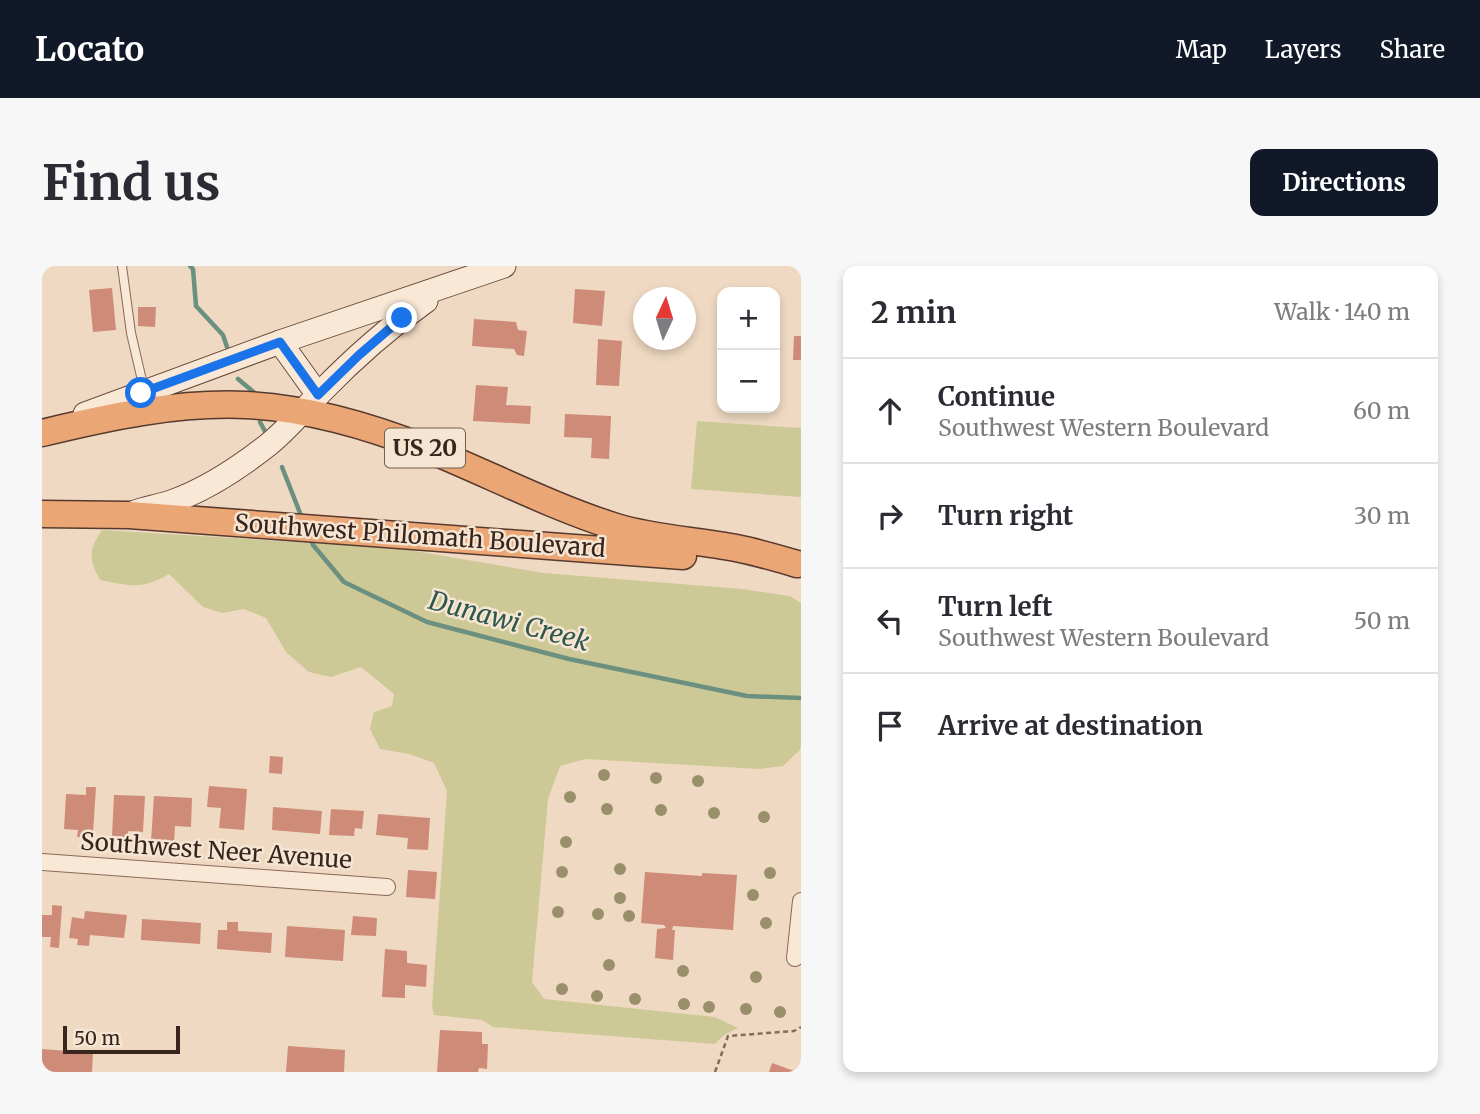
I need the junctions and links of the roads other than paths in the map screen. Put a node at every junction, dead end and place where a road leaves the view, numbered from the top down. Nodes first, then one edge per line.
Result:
1 (122, 266) edge
2 (504, 266) edge
3 (459, 282) junction
4 (280, 342) junction
5 (145, 391) junction
6 (311, 404) junction
7 (42, 432) edge
8 (44, 508) edge
9 (129, 515) junction
10 (799, 564) edge
11 (42, 862) edge
12 (387, 887) dead end
13 (801, 901) edge
14 (795, 958) dead end

1 - 5 lane
2 - 3 main road
3 - 4 main road
3 - 6 main road
4 - 5 main road
4 - 6 main road
5 - 7 main road
6 - 7 highway, Southwest Philomath Boulevard / US 20
6 - 9 main road
6 - 10 highway, Southwest Philomath Boulevard / US 20
8 - 9 highway, Southwest Philomath Boulevard / US 20
9 - 10 highway, Southwest Philomath Boulevard / US 20
11 - 12 street, Southwest Neer Avenue
13 - 14 street

